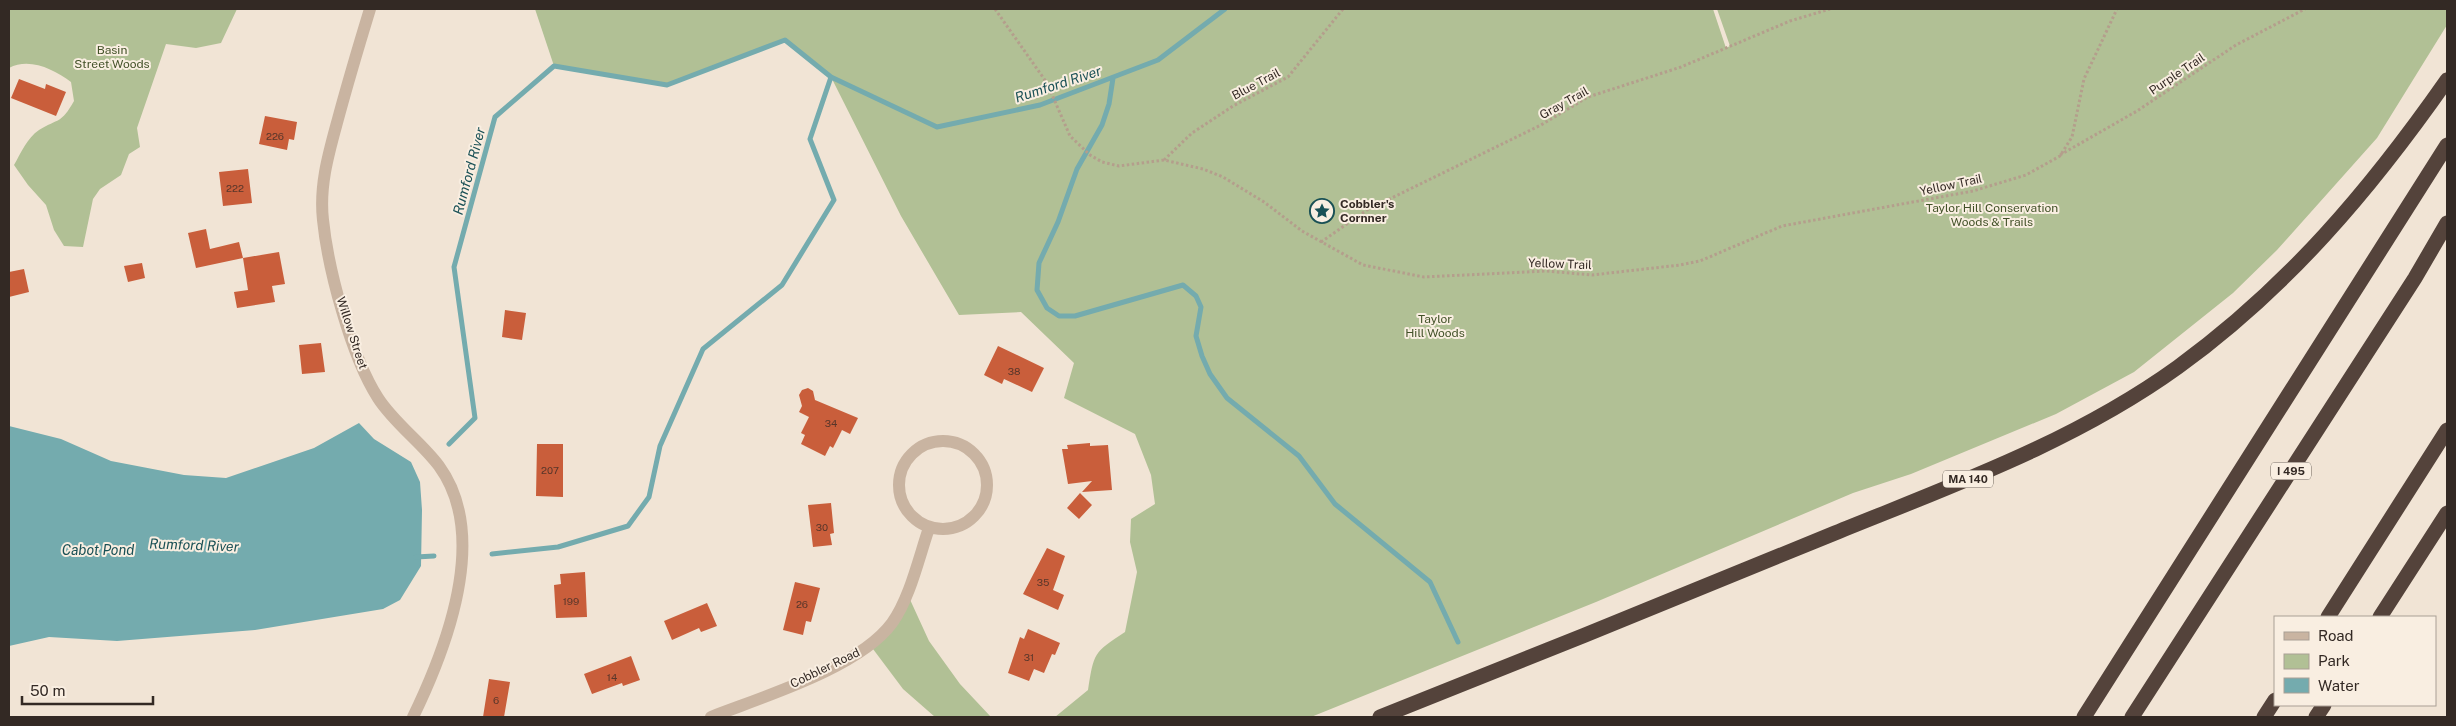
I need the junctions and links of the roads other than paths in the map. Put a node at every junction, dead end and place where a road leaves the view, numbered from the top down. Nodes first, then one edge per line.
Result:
1 (370, 9) edge
2 (2447, 80) edge
3 (2447, 145) edge
4 (2447, 222) edge
5 (2447, 430) edge
6 (2447, 513) edge
7 (929, 528) junction
8 (2329, 616) edge
9 (2381, 616) edge
10 (2274, 702) edge
11 (2323, 706) edge
12 (413, 717) edge
13 (711, 717) edge
14 (1380, 717) edge
15 (2084, 717) edge
16 (2132, 717) edge
17 (2264, 717) edge
18 (2316, 717) edge

1 - 12 street, Willow Street
2 - 14 highway, MA 140
3 - 15 highway
4 - 16 highway, I 495
5 - 8 highway
6 - 9 highway
7 - 7 street
7 - 13 street, Cobbler Road
10 - 17 highway
11 - 18 highway

